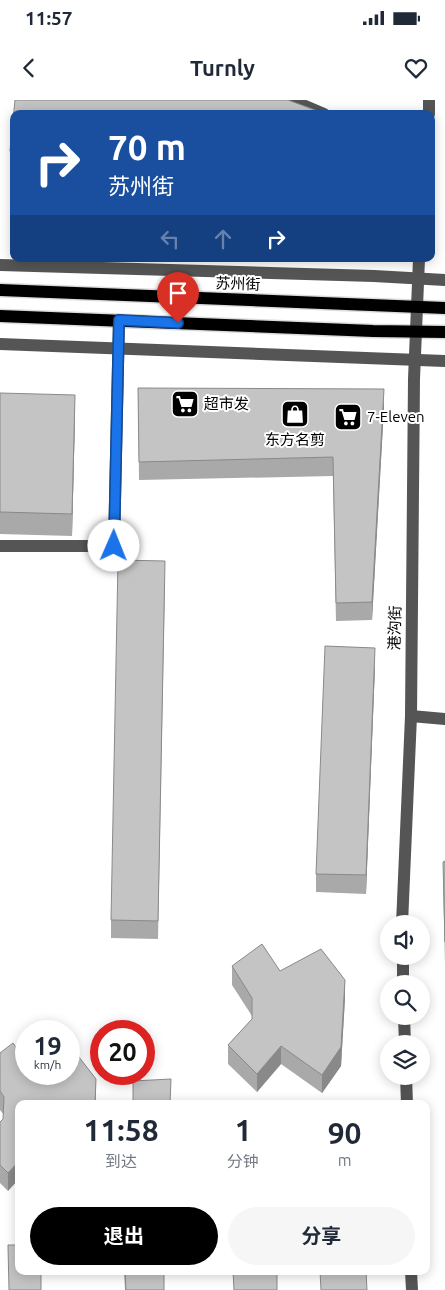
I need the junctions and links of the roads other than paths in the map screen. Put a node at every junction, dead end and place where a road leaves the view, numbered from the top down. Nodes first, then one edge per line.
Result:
1 (291, 100) edge
2 (315, 110) edge
3 (419, 262) edge
4 (0, 265) edge
5 (418, 278) junction
6 (445, 280) edge
7 (0, 290) edge
8 (417, 307) junction
9 (445, 308) edge
10 (0, 316) edge
11 (119, 320) junction
12 (416, 332) junction
13 (445, 332) edge
14 (0, 344) edge
15 (118, 349) junction
16 (415, 360) junction
17 (445, 361) edge
18 (0, 546) edge
19 (411, 716) junction
20 (445, 719) edge
21 (402, 915) edge
22 (406, 1085) edge
23 (407, 1100) edge
24 (411, 1275) edge
25 (412, 1290) edge

1 - 2 street
3 - 5 street, 港沟街
4 - 5 street, 苏州街
5 - 6 street, 苏州街
5 - 8 street, 港沟街
7 - 8 main road, 苏州街
8 - 9 main road, 苏州街
8 - 12 street, 港沟街
10 - 11 main road
11 - 12 main road
11 - 15 street
12 - 13 main road
12 - 16 street, 港沟街
14 - 15 street
15 - 16 street
15 - 18 street
16 - 17 street
16 - 19 street, 港沟街
19 - 20 street
19 - 21 street, 港沟街
22 - 23 street
24 - 25 street

